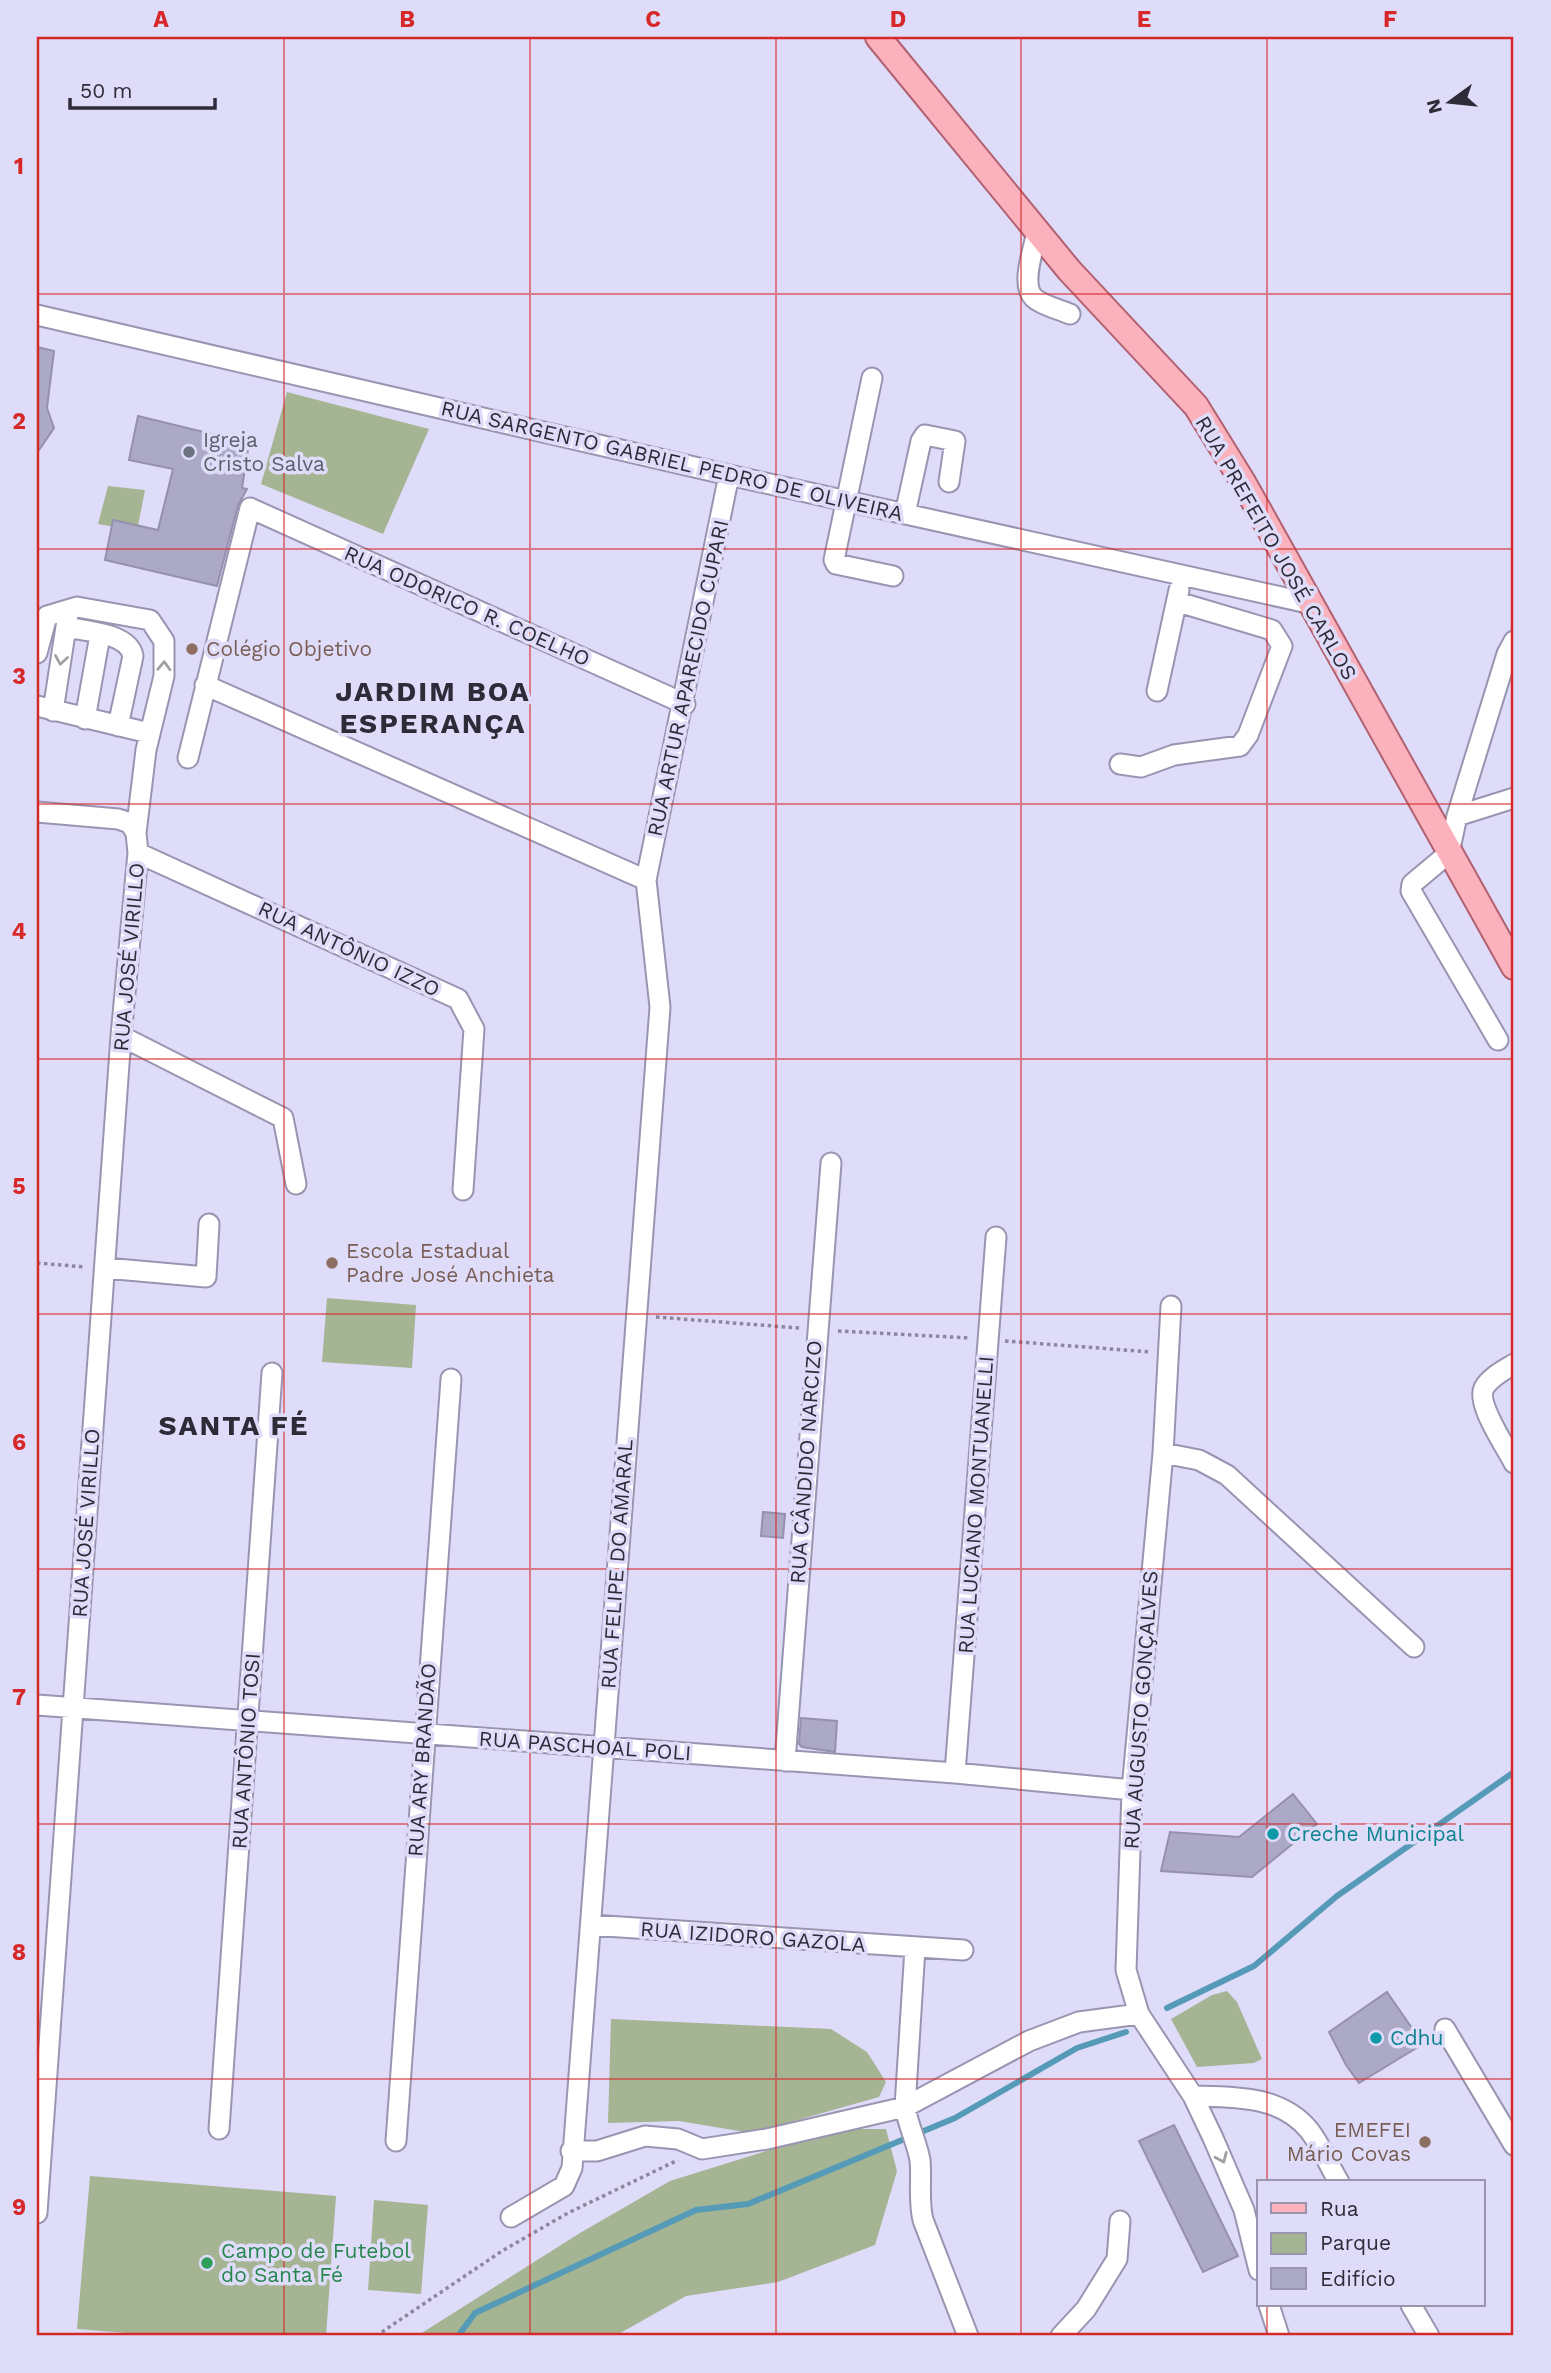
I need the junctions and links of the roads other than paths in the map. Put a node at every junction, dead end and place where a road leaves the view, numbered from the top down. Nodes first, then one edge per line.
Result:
1 (878, 37) edge
2 (1037, 232) junction
3 (1070, 314) dead end
4 (37, 315) edge
5 (872, 378) dead end
6 (729, 475) junction
7 (949, 482) dead end
8 (846, 500) junction
9 (905, 514) junction
10 (1182, 575) junction
11 (893, 576) dead end
12 (1178, 602) junction
13 (1308, 603) junction
14 (67, 618) junction
15 (100, 635) junction
16 (1514, 641) edge
17 (37, 653) edge
18 (205, 685) junction
19 (1157, 691) dead end
20 (685, 704) junction
21 (45, 708) edge
22 (85, 719) junction
23 (118, 726) junction
24 (149, 733) junction
25 (188, 758) dead end
26 (1120, 764) dead end
27 (1514, 798) edge
28 (37, 812) edge
29 (1457, 816) junction
30 (137, 843) junction
31 (1449, 853) junction
32 (646, 880) junction
33 (1514, 968) edge
34 (121, 1036) junction
35 (1498, 1040) dead end
36 (831, 1163) dead end
37 (296, 1184) dead end
38 (463, 1190) dead end
39 (209, 1224) dead end
40 (996, 1237) dead end
41 (105, 1268) junction
42 (1171, 1306) dead end
43 (1514, 1364) edge
44 (272, 1373) dead end
45 (451, 1380) dead end
46 (1163, 1453) junction
47 (1514, 1463) edge
48 (1414, 1647) dead end
49 (37, 1705) edge
50 (73, 1709) junction
51 (249, 1721) junction
52 (423, 1734) junction
53 (603, 1747) junction
54 (785, 1760) junction
55 (956, 1773) junction
56 (1132, 1790) junction
57 (591, 1925) junction
58 (915, 1948) junction
59 (963, 1950) dead end
60 (1139, 2014) junction
61 (1446, 2029) dead end
62 (1193, 2096) junction
63 (905, 2107) junction
64 (219, 2129) dead end
65 (39, 2139) edge
66 (396, 2141) dead end
67 (1514, 2145) edge
68 (571, 2151) junction
69 (1338, 2180) edge
70 (37, 2213) edge
71 (511, 2217) dead end
72 (1120, 2221) dead end
73 (1257, 2262) edge
74 (1269, 2306) edge
75 (1412, 2306) edge
76 (968, 2336) edge
77 (1061, 2336) edge
78 (1279, 2336) edge
79 (1429, 2336) edge

1 - 2 main road, RUA PREFEITO JOSÉ CARLOS
2 - 3 street
2 - 13 main road, RUA PREFEITO JOSÉ CARLOS
4 - 6 street, RUA SARGENTO GABRIEL PEDRO DE OLIVEIRA
5 - 8 street
6 - 8 street, RUA SARGENTO GABRIEL PEDRO DE OLIVEIRA
6 - 20 street, RUA ARTUR APARECIDO CUPARI
7 - 9 street
8 - 9 street, RUA SARGENTO GABRIEL PEDRO DE OLIVEIRA
8 - 11 street
9 - 10 street, RUA SARGENTO GABRIEL PEDRO DE OLIVEIRA
10 - 12 street
10 - 13 street, RUA SARGENTO GABRIEL PEDRO DE OLIVEIRA
12 - 19 street
12 - 26 street
13 - 31 main road, RUA PREFEITO JOSÉ CARLOS
14 - 15 street
14 - 17 street
14 -> 21 street
24 -> 14 street, RUA JOSÉ VIRILLO
15 - 22 street
15 - 23 street
16 - 29 street
18 - 20 street, RUA ODORICO R. COELHO
18 - 25 street
18 - 32 street
20 - 32 street, RUA ARTUR APARECIDO CUPARI
21 - 22 street
22 - 23 street
23 - 24 street
24 - 30 street, RUA JOSÉ VIRILLO
27 - 29 street
28 - 30 street, RUA ANTÔNIO IZZO
29 - 31 street
30 - 34 street, RUA JOSÉ VIRILLO
30 - 38 street, RUA ANTÔNIO IZZO
31 - 33 main road, RUA PREFEITO JOSÉ CARLOS
31 - 35 street
32 - 53 street, RUA FELIPE DO AMARAL
34 - 37 street
34 - 41 street, RUA JOSÉ VIRILLO
36 - 54 street, RUA CÂNDIDO NARCIZO
39 - 41 street
40 - 55 street, RUA LUCIANO MONTUANELLI
41 - 50 street, RUA JOSÉ VIRILLO
42 - 46 street, RUA AUGUSTO GONÇALVES
43 - 47 street
44 - 51 street, RUA ANTÔNIO TOSI
45 - 52 street, RUA ARY BRANDÃO
46 - 48 street
46 - 56 street, RUA AUGUSTO GONÇALVES
49 - 50 street, RUA PASCHOAL POLI
50 - 51 street, RUA PASCHOAL POLI
50 - 65 street, RUA JOSÉ VIRILLO
51 - 52 street, RUA PASCHOAL POLI
51 - 64 street, RUA ANTÔNIO TOSI
52 - 53 street, RUA PASCHOAL POLI
52 - 66 street, RUA ARY BRANDÃO
53 - 54 street, RUA PASCHOAL POLI
53 - 57 street, RUA FELIPE DO AMARAL
54 - 55 street, RUA PASCHOAL POLI
55 - 56 street, RUA PASCHOAL POLI
56 - 60 street, RUA AUGUSTO GONÇALVES
57 - 58 street, RUA IZIDORO GAZOLA
57 - 68 street, RUA FELIPE DO AMARAL
58 - 59 street, RUA IZIDORO GAZOLA
58 - 63 street
60 - 62 street, RUA AUGUSTO GONÇALVES
60 - 63 street
61 - 67 street
62 - 69 street
62 -> 73 street, RUA AUGUSTO GONÇALVES
63 - 68 street
63 - 76 street
65 - 70 street, RUA JOSÉ VIRILLO
68 - 71 street, RUA FELIPE DO AMARAL
72 - 77 street
74 - 78 street
75 - 79 street

